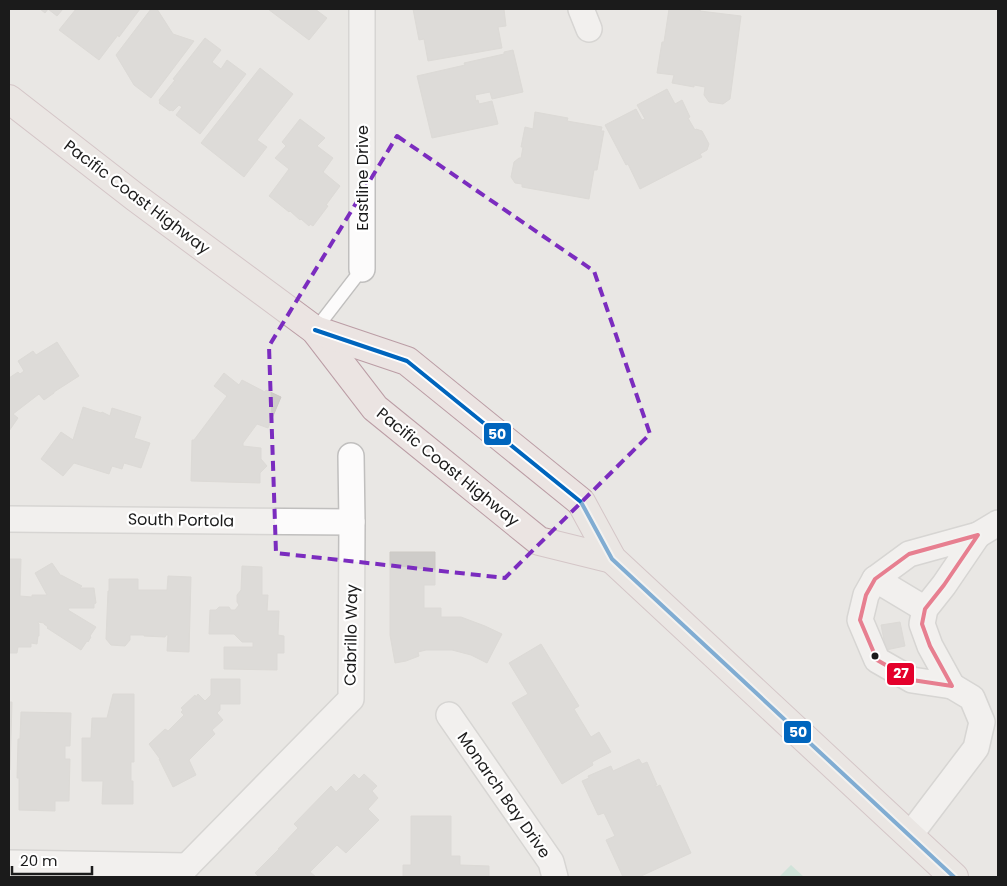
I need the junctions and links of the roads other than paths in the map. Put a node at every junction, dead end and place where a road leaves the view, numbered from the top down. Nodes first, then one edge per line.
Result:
1 (362, 9) edge
2 (9, 99) edge
3 (362, 270) joint
4 (315, 330) junction
5 (351, 456) dead end
6 (9, 519) edge
7 (352, 522) junction
8 (988, 529) edge
9 (612, 559) junction
10 (875, 579) junction
11 (925, 609) junction
12 (952, 686) junction
13 (449, 715) dead end
14 (910, 835) junction
15 (9, 863) edge
16 (187, 872) edge
17 (555, 877) edge
18 (954, 877) edge

1 - 3 street, Eastline Drive
2 - 4 highway, Pacific Coast Highway
3 - 4 lane, Eastline Drive
4 - 9 highway, Pacific Coast Highway
4 - 9 highway, Pacific Coast Highway
5 - 7 street, Cabrillo Way
6 - 7 street, South Portola
7 - 16 street, Cabrillo Way
8 - 10 street
8 - 11 street
9 - 14 highway, Pacific Coast Highway
10 - 11 street
10 - 12 street
11 - 12 street
12 - 14 street
13 - 17 street, Monarch Bay Drive
14 - 18 highway, Pacific Coast Highway
15 - 16 street

